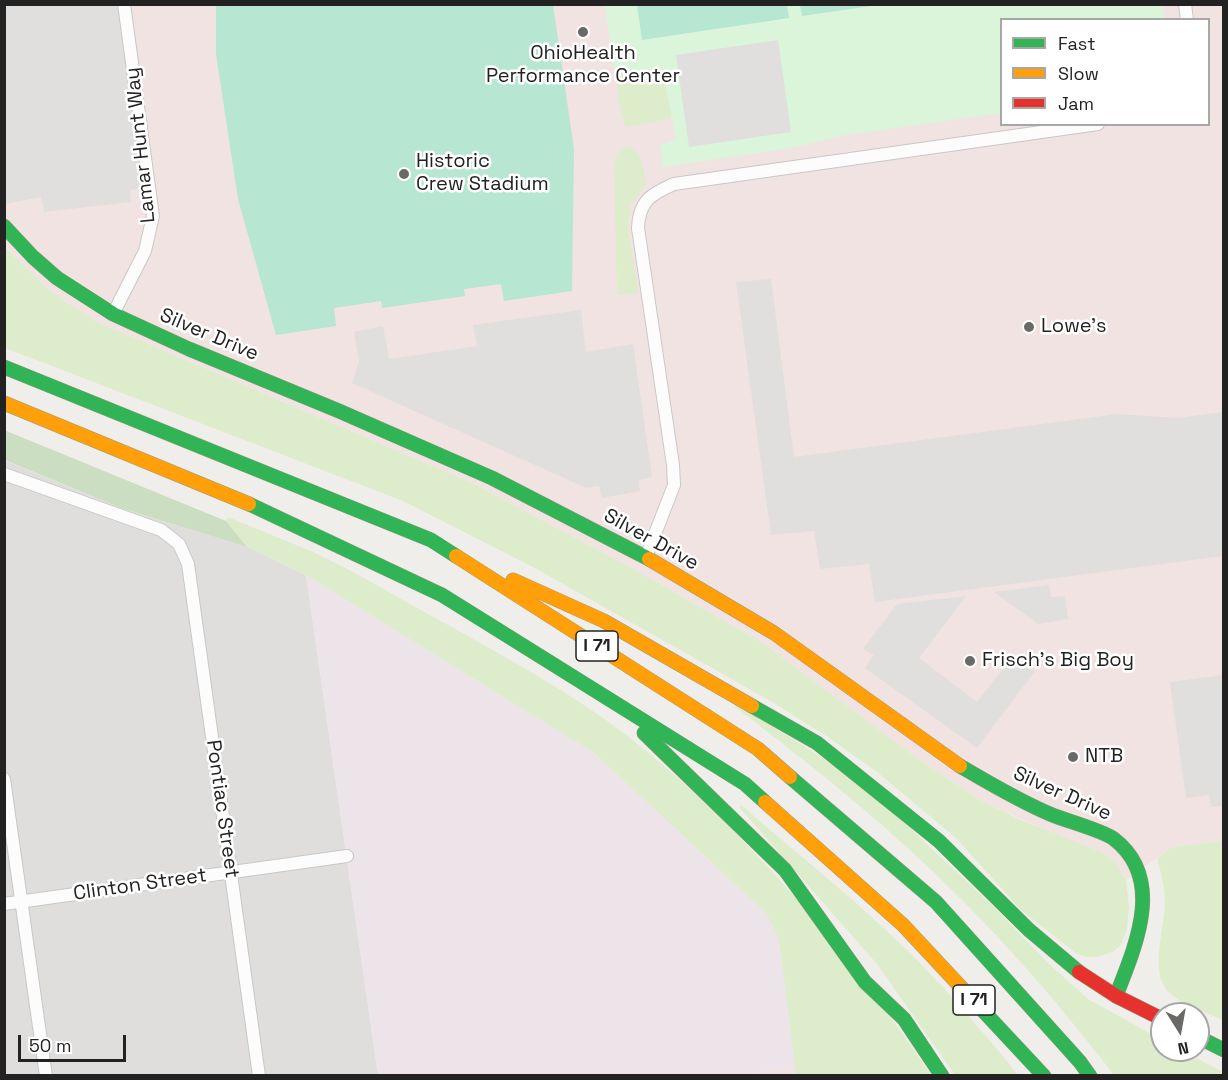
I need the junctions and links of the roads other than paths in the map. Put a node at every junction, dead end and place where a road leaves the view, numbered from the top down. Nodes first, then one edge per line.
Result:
1 (124, 4) edge
2 (1084, 126) edge
3 (4, 226) edge
4 (113, 314) junction
5 (4, 367) edge
6 (4, 403) edge
7 (4, 474) edge
8 (431, 540) junction
9 (646, 557) junction
10 (578, 680) junction
11 (4, 779) edge
12 (347, 856) dead end
13 (231, 873) junction
14 (22, 901) junction
15 (4, 903) edge
16 (1116, 996) junction
17 (1150, 1013) edge
18 (1210, 1043) edge
19 (1224, 1050) edge
20 (46, 1076) edge
21 (259, 1076) edge
22 (942, 1076) edge
23 (1044, 1076) edge
24 (1090, 1076) edge

1 - 4 street, Lamar Hunt Way
2 - 9 street
3 - 4 main road, Silver Drive
4 - 9 main road, Silver Drive
5 - 8 main road, I 71
6 - 10 main road, I 71
7 - 13 street, Pontiac Street
8 - 16 main road
8 - 24 main road, I 71
9 - 16 main road, Silver Drive
10 - 22 main road
10 - 23 main road, I 71
11 - 14 street
12 - 13 street, Clinton Street
13 - 14 street, Clinton Street
13 - 21 street, Pontiac Street
14 - 15 street, Clinton Street
14 - 20 street
16 - 17 main road
18 - 19 main road

